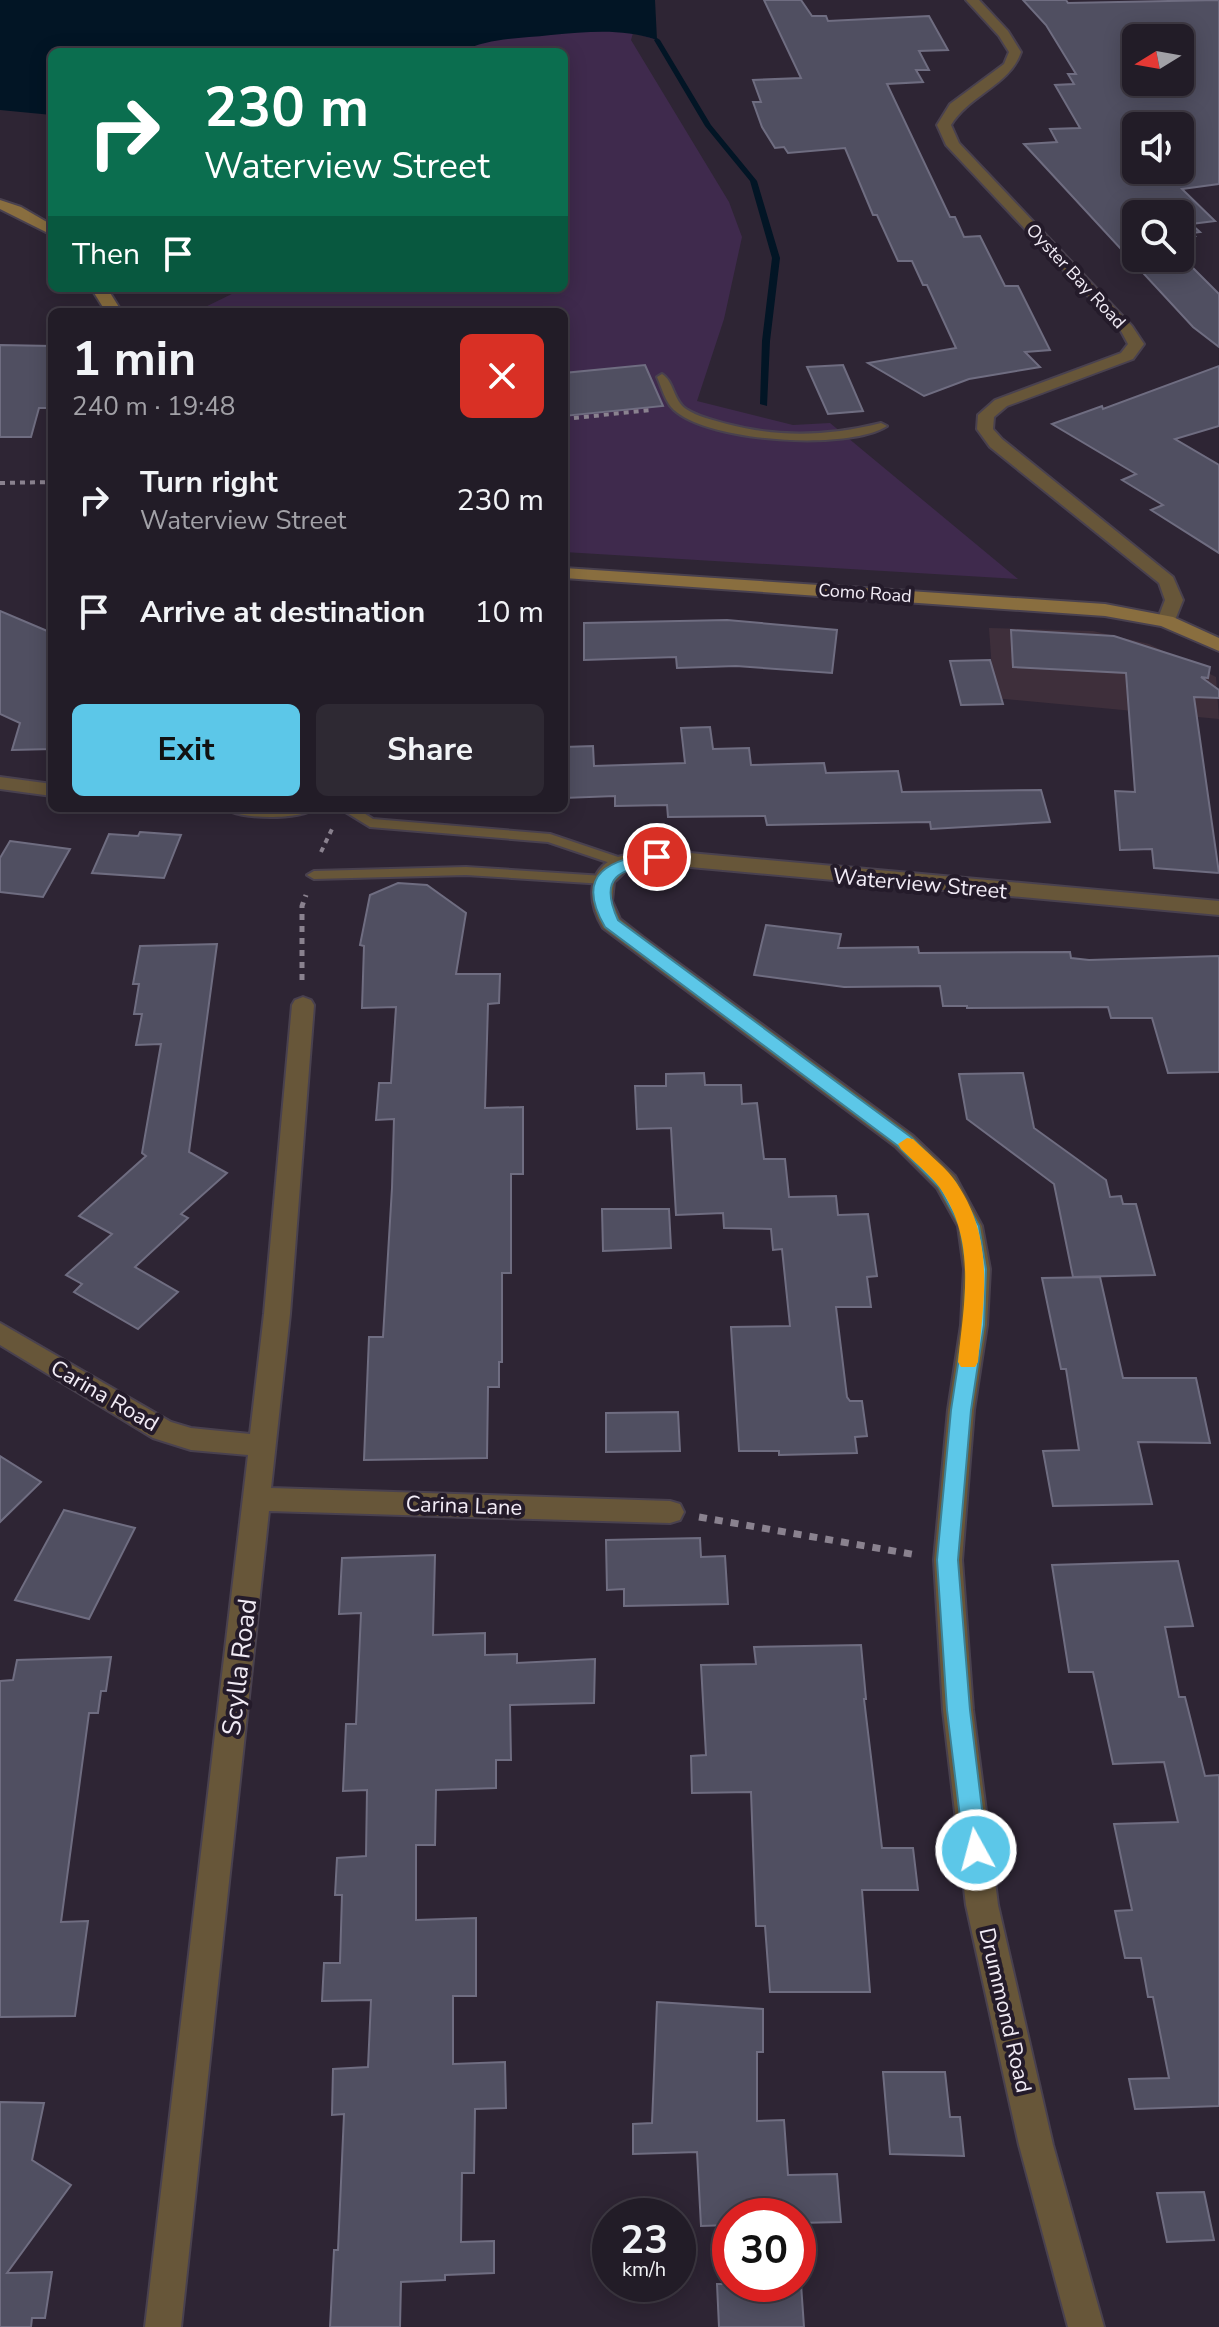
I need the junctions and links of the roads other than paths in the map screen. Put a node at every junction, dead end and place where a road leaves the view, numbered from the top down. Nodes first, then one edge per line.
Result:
1 (972, 0) edge
2 (0, 204) edge
3 (48, 229) edge
4 (662, 377) dead end
5 (881, 426) dead end
6 (568, 573) edge
7 (1166, 621) junction
8 (1219, 645) edge
9 (0, 783) edge
10 (48, 789) edge
11 (352, 812) edge
12 (613, 871) junction
13 (314, 875) road end
14 (1219, 908) edge
15 (303, 1005) road end
16 (0, 1333) edge
17 (263, 1446) junction
18 (258, 1499) junction
19 (670, 1512) road end
20 (163, 2327) edge
21 (1086, 2327) edge

1 - 7 street, Oyster Bay Road
2 - 3 street
4 - 5 lane
6 - 7 street, Como Road
7 - 8 street
9 - 10 street
11 - 12 lane
12 - 13 lane
12 - 14 street, Waterview Street
12 - 21 street, Drummond Road
15 - 17 street, Scylla Road
16 - 17 street, Carina Road
17 - 18 street, Scylla Road
18 - 19 street, Carina Lane
18 - 20 street, Scylla Road

